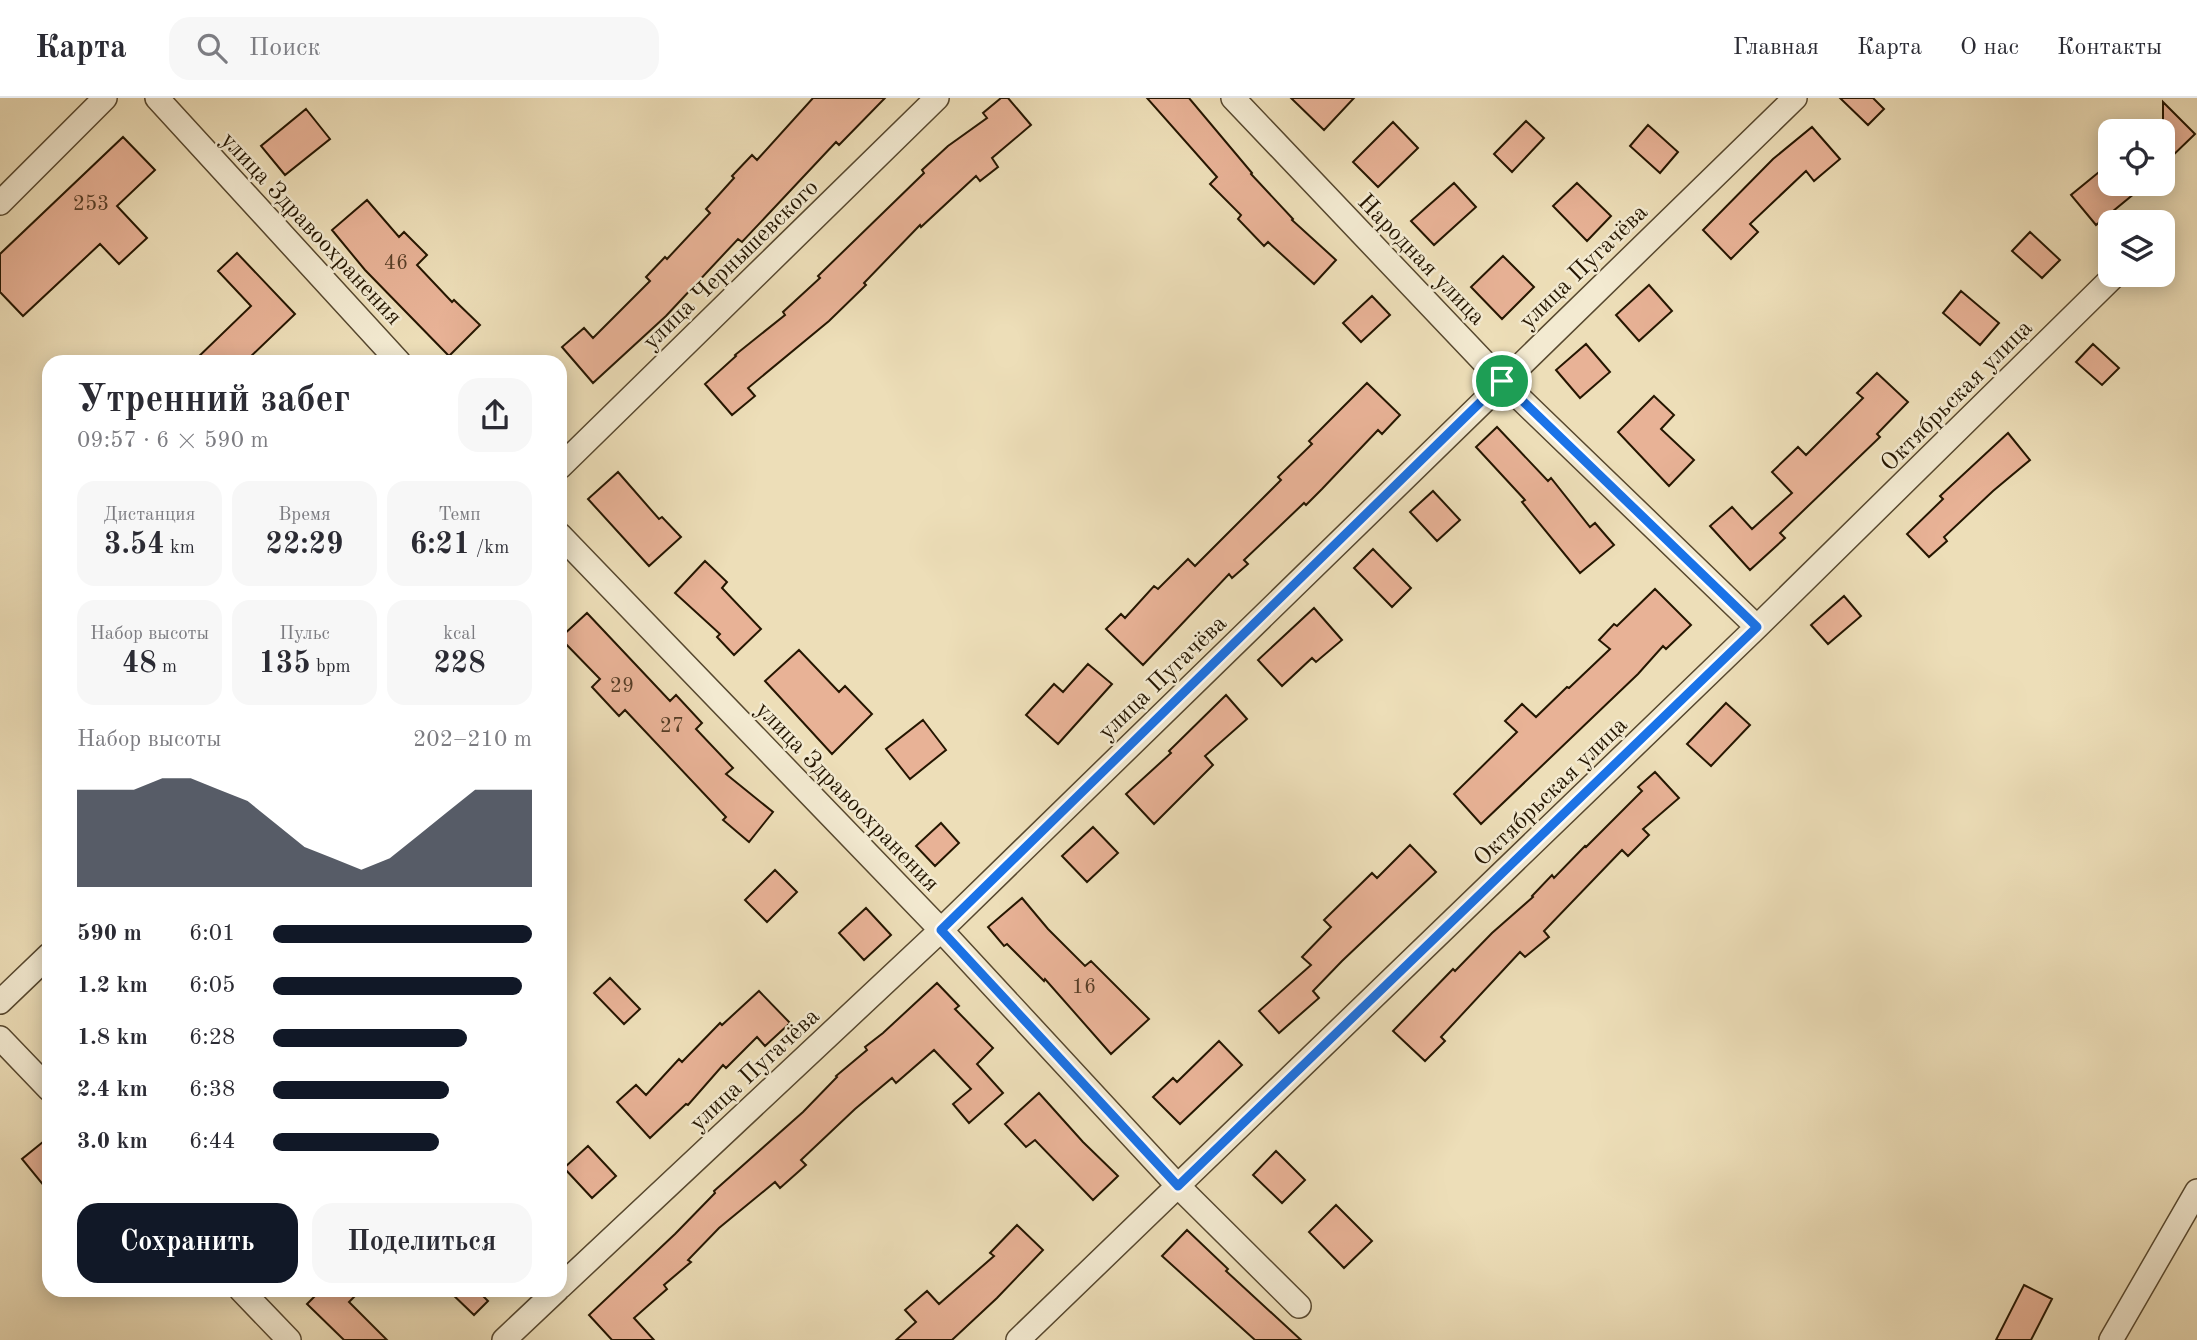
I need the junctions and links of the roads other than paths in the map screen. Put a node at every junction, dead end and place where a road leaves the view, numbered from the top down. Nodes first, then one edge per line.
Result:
1 (105, 98) edge
2 (157, 98) edge
3 (937, 98) edge
4 (1233, 98) edge
5 (1795, 98) edge
6 (0, 203) edge
7 (2103, 287) edge
8 (394, 355) edge
9 (1502, 381) junction
10 (567, 460) edge
11 (567, 542) edge
12 (1757, 627) junction
13 (941, 930) junction
14 (42, 962) edge
15 (0, 1002) edge
16 (0, 1038) edge
17 (42, 1082) edge
18 (1178, 1186) junction
19 (2197, 1191) edge
20 (567, 1281) edge
21 (248, 1297) edge
22 (549, 1297) edge
23 (1299, 1306) dead end
24 (289, 1340) edge
25 (503, 1340) edge
26 (1018, 1340) edge
27 (2111, 1340) edge

1 - 6 street
2 - 8 street, улица Здравоохранения
3 - 10 street, улица Чернышевского
4 - 9 street, Народная улица
5 - 9 street, улица Пугачёва
7 - 12 street, Октябрьская улица
9 - 12 street, Народная улица
9 - 13 street, улица Пугачёва
11 - 13 street, улица Здравоохранения
12 - 18 street, Октябрьская улица
13 - 18 street, улица Здравоохранения
13 - 20 street, улица Пугачёва
14 - 15 street
16 - 17 street
18 - 23 street, улица Здравоохранения
18 - 26 street, Октябрьская улица
19 - 27 street
21 - 24 street
22 - 25 street, улица Пугачёва

